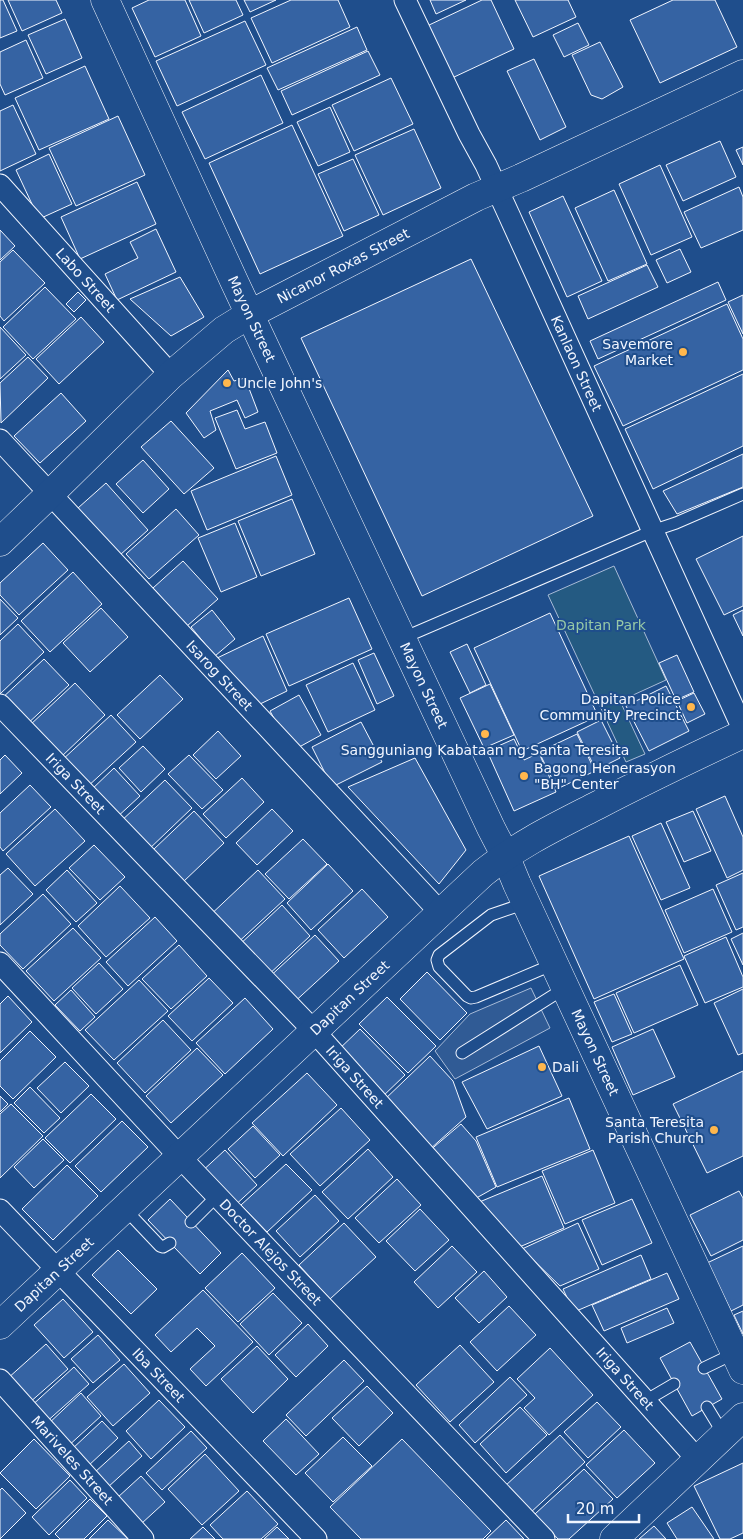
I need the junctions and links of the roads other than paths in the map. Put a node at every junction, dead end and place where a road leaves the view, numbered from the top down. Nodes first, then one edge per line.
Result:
1 (104, 0) edge
2 (405, 0) edge
3 (743, 74) edge
4 (0, 185) edge
5 (497, 189) junction
6 (250, 314) junction
7 (172, 375) junction
8 (0, 440) edge
9 (50, 494) junction
10 (743, 494) edge
11 (652, 531) junction
12 (0, 542) edge
13 (403, 638) junction
14 (0, 705) edge
15 (743, 729) edge
16 (743, 734) edge
17 (506, 855) junction
18 (526, 903) junction
19 (440, 912) junction
20 (0, 963) edge
21 (560, 976) junction
22 (314, 1030) junction
23 (462, 1053) dead end
24 (179, 1156) junction
25 (217, 1196) junction
26 (124, 1208) junction
27 (0, 1210) edge
28 (192, 1222) dead end
29 (170, 1243) dead end
30 (58, 1270) junction
31 (0, 1325) edge
32 (739, 1362) edge
33 (704, 1368) dead end
34 (0, 1380) edge
35 (674, 1384) dead end
36 (645, 1401) junction
37 (708, 1406) dead end
38 (734, 1426) edge
39 (698, 1460) junction
40 (143, 1539) edge
41 (316, 1539) edge
42 (544, 1539) edge
43 (614, 1539) edge

1 - 6 street, Mayon Street
2 - 5 street, Kanlaon Street
3 - 5 street, Nicanor Roxas Street
4 - 7 street, Labo Street
5 - 6 street, Nicanor Roxas Street
5 - 11 street, Kanlaon Street
6 - 7 street, Nicanor Roxas Street
6 - 13 street, Mayon Street
7 - 9 street, Nicanor Roxas Street
8 - 9 street, Isarog Street
9 - 12 street, Nicanor Roxas Street
9 - 19 street, Isarog Street
10 - 11 lane
11 - 13 lane
11 - 15 street, Kanlaon Street
13 - 17 street, Mayon Street
14 - 22 street, Iriga Street
16 - 17 street, Dapitan Street
17 - 18 street, Mayon Street
17 - 19 street, Dapitan Street
18 - 21 street, Mayon Street
18 - 21 lane
19 - 22 street, Dapitan Street
20 - 24 street, Doctor Alejos Street
21 - 23 lane
21 - 32 street, Mayon Street
22 - 24 street, Dapitan Street
22 - 36 street, Iriga Street
24 - 25 street, Doctor Alejos Street
24 - 26 street, Dapitan Street
25 - 28 lane
25 - 42 street, Doctor Alejos Street
26 - 29 lane
26 - 30 street, Dapitan Street
27 - 30 street, Iba Street
30 - 31 street, Dapitan Street
30 - 41 street, Iba Street
32 - 33 lane
34 - 40 street, Mariveles Street
35 - 36 lane
36 - 39 street, Iriga Street
37 - 38 lane
38 - 39 street
39 - 43 street

